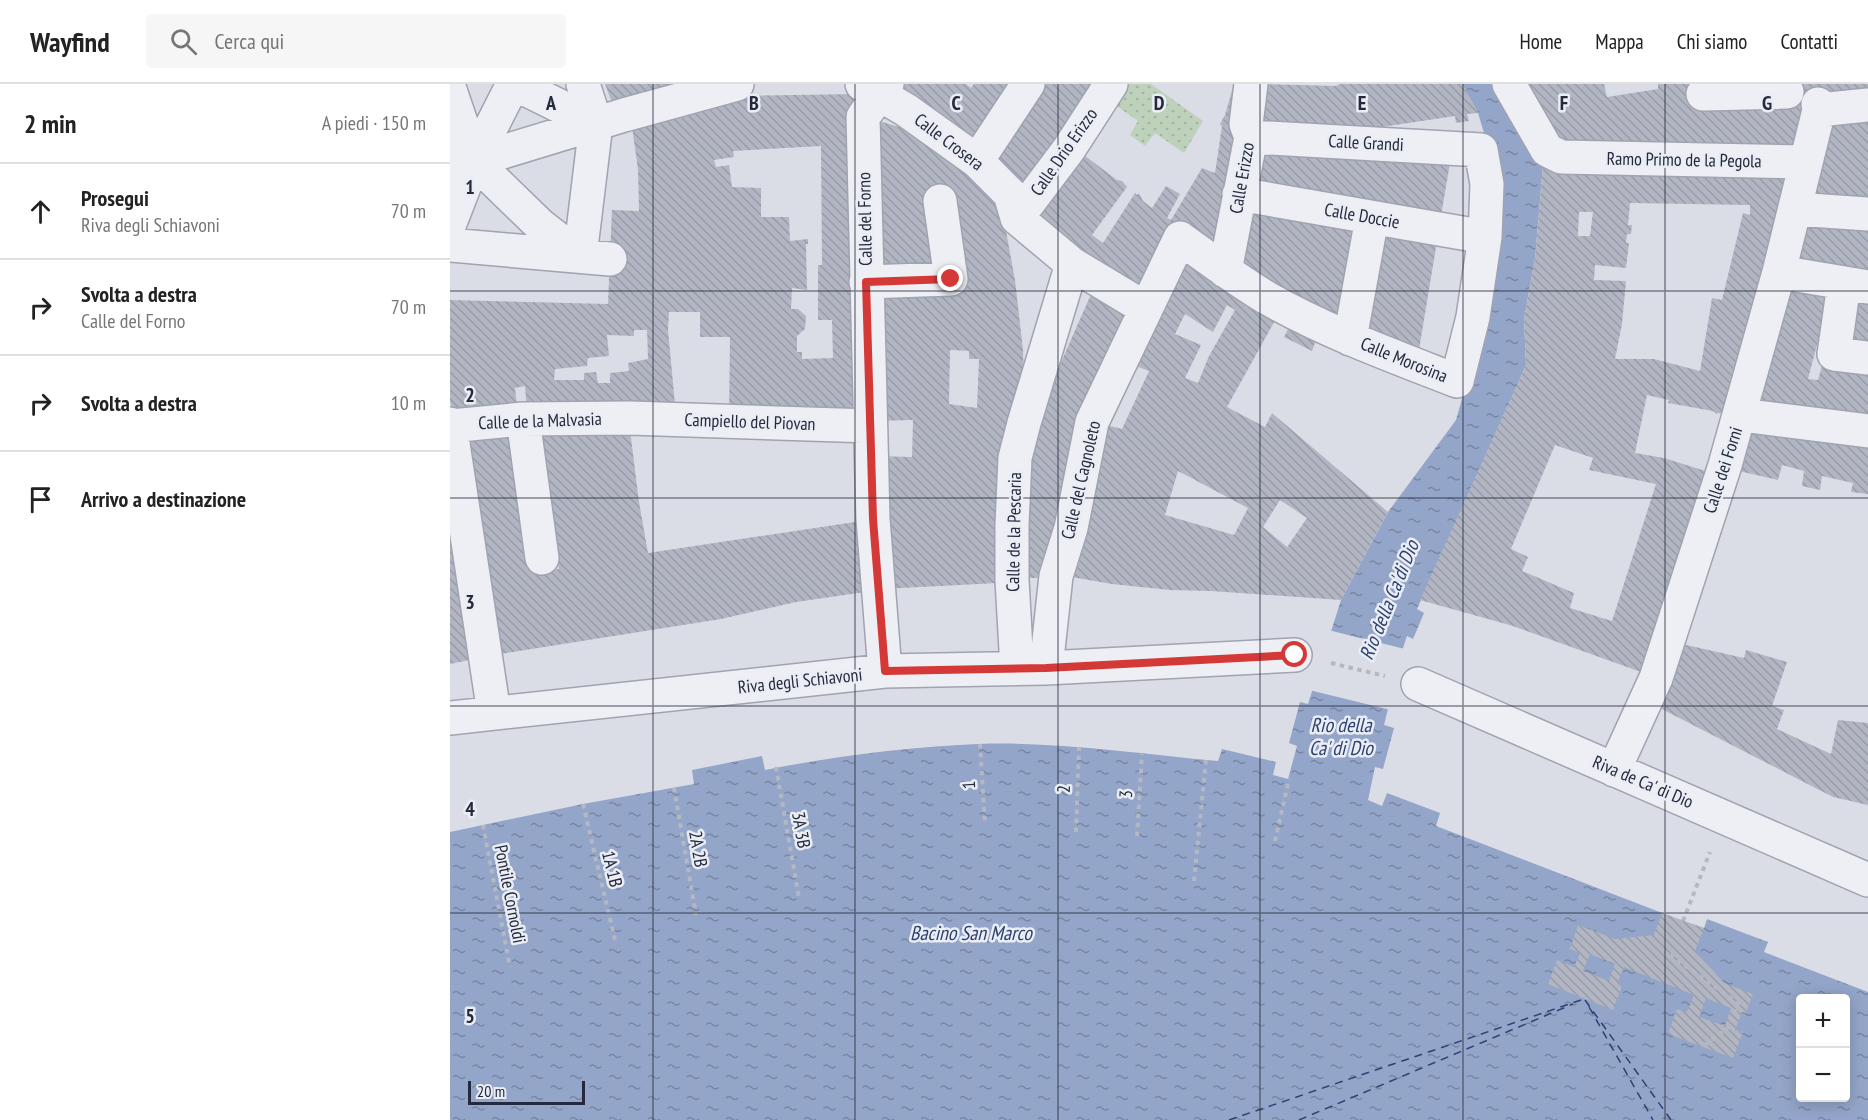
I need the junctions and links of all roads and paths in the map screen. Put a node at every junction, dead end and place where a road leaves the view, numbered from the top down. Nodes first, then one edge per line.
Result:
1 (514, 84) edge
2 (583, 84) edge
3 (737, 84) edge
4 (1028, 84) edge
5 (1111, 84) edge
6 (1251, 84) edge
7 (1509, 84) edge
8 (876, 88) edge
9 (450, 90) edge
10 (1787, 92) dead end
11 (1703, 94) dead end
12 (1868, 105) edge
13 (610, 119) junction
14 (1251, 137) junction
15 (1481, 150) joint
16 (458, 158) edge
17 (977, 161) junction
18 (1806, 162) junction
19 (1239, 194) junction
20 (940, 201) dead end
21 (1795, 209) junction
22 (1868, 214) edge
23 (1017, 218) junction
24 (1372, 218) junction
25 (450, 223) edge
26 (1485, 237) junction
27 (1180, 238) joint
28 (450, 245) edge
29 (595, 257) junction
30 (1072, 264) junction
31 (1225, 271) junction
32 (1779, 272) junction
33 (866, 282) junction
34 (1856, 286) edge
35 (1145, 308) junction
36 (1350, 339) junction
37 (1868, 358) edge
38 (1741, 415) junction
39 (630, 418) joint
40 (523, 419) junction
41 (450, 425) edge
42 (870, 426) junction
43 (1868, 431) edge
44 (542, 558) dead end
45 (1295, 655) dead end
46 (1328, 663) dead end
47 (1031, 668) junction
48 (885, 671) junction
49 (1404, 680) joint
50 (494, 713) junction
51 (450, 718) edge
52 (980, 744) dead end
53 (1078, 747) dead end
54 (1142, 754) dead end
55 (1206, 759) dead end
56 (776, 767) dead end
57 (1614, 770) junction
58 (1288, 779) dead end
59 (674, 788) dead end
60 (583, 804) dead end
61 (1724, 817) junction
62 (483, 825) dead end
63 (985, 825) dead end
64 (1076, 832) dead end
65 (1137, 836) dead end
66 (1275, 841) dead end
67 (1868, 880) edge
68 (1194, 881) dead end
69 (799, 898) dead end
70 (696, 915) dead end
71 (1683, 921) dead end
72 (615, 940) dead end
73 (1670, 955) dead end
74 (510, 967) dead end
75 (1702, 1047) dead end

1 - 13 street
1 - 16 street
2 - 13 street
3 - 13 street
4 - 17 street
5 - 23 street, Calle Drio Erizzo
6 - 14 street, Calle Erizzo
7 - 18 street, Ramo Primo de la Pegola
8 - 17 street, Calle Crosera
8 - 33 street, Calle del Forno
9 - 16 street
10 - 11 street
12 - 18 street, Calle dei Forni
13 - 16 street
13 - 29 street
14 - 15 street, Calle Grandi
14 - 19 street, Calle Erizzo
15 - 26 street, Calle Morosina
16 - 25 street
16 - 29 street
17 - 23 street, Calle Crosera
18 - 21 street, Calle dei Forni
19 - 24 street, Calle Doccie
19 - 31 street, Calle Erizzo
20 - 33 street
21 - 22 street
21 - 32 street, Calle dei Forni
23 - 30 street
24 - 26 street, Calle Doccie
24 - 36 street
26 - 36 street, Calle Morosina
27 - 31 street, Calle Morosina
27 - 35 street, Calle del Cagnoleto
28 - 29 street
30 - 35 street
30 - 47 street, Calle de la Pescaria
31 - 36 street, Calle Morosina
32 - 34 street
32 - 38 street, Calle dei Forni
33 - 42 street, Calle del Forno
34 - 37 street
35 - 47 street, Calle del Cagnoleto
38 - 43 street
38 - 57 street, Calle dei Forni
39 - 40 street, Calle de la Malvasia
39 - 42 street, Campiello del Piovan
40 - 41 street, Calle de la Malvasia
40 - 44 street
41 - 50 street
42 - 48 street, Calle del Forno
45 - 47 street, Riva degli Schiavoni
46 - 49 path
47 - 48 street, Riva degli Schiavoni
48 - 50 street, Riva degli Schiavoni
49 - 57 street, Riva de Ca' di Dio
50 - 51 street, Riva degli Schiavoni
52 - 63 path, 1
53 - 64 path, 2
54 - 65 path, 3
55 - 68 path
56 - 69 path, 3A 3B
57 - 61 street, Riva de Ca' di Dio
58 - 66 path
59 - 70 path, 2A 2B
60 - 72 path, 1A 1B
61 - 67 street, Riva de Ca' di Dio
61 - 71 path
62 - 74 path, Pontile Cornoldi
73 - 75 path

